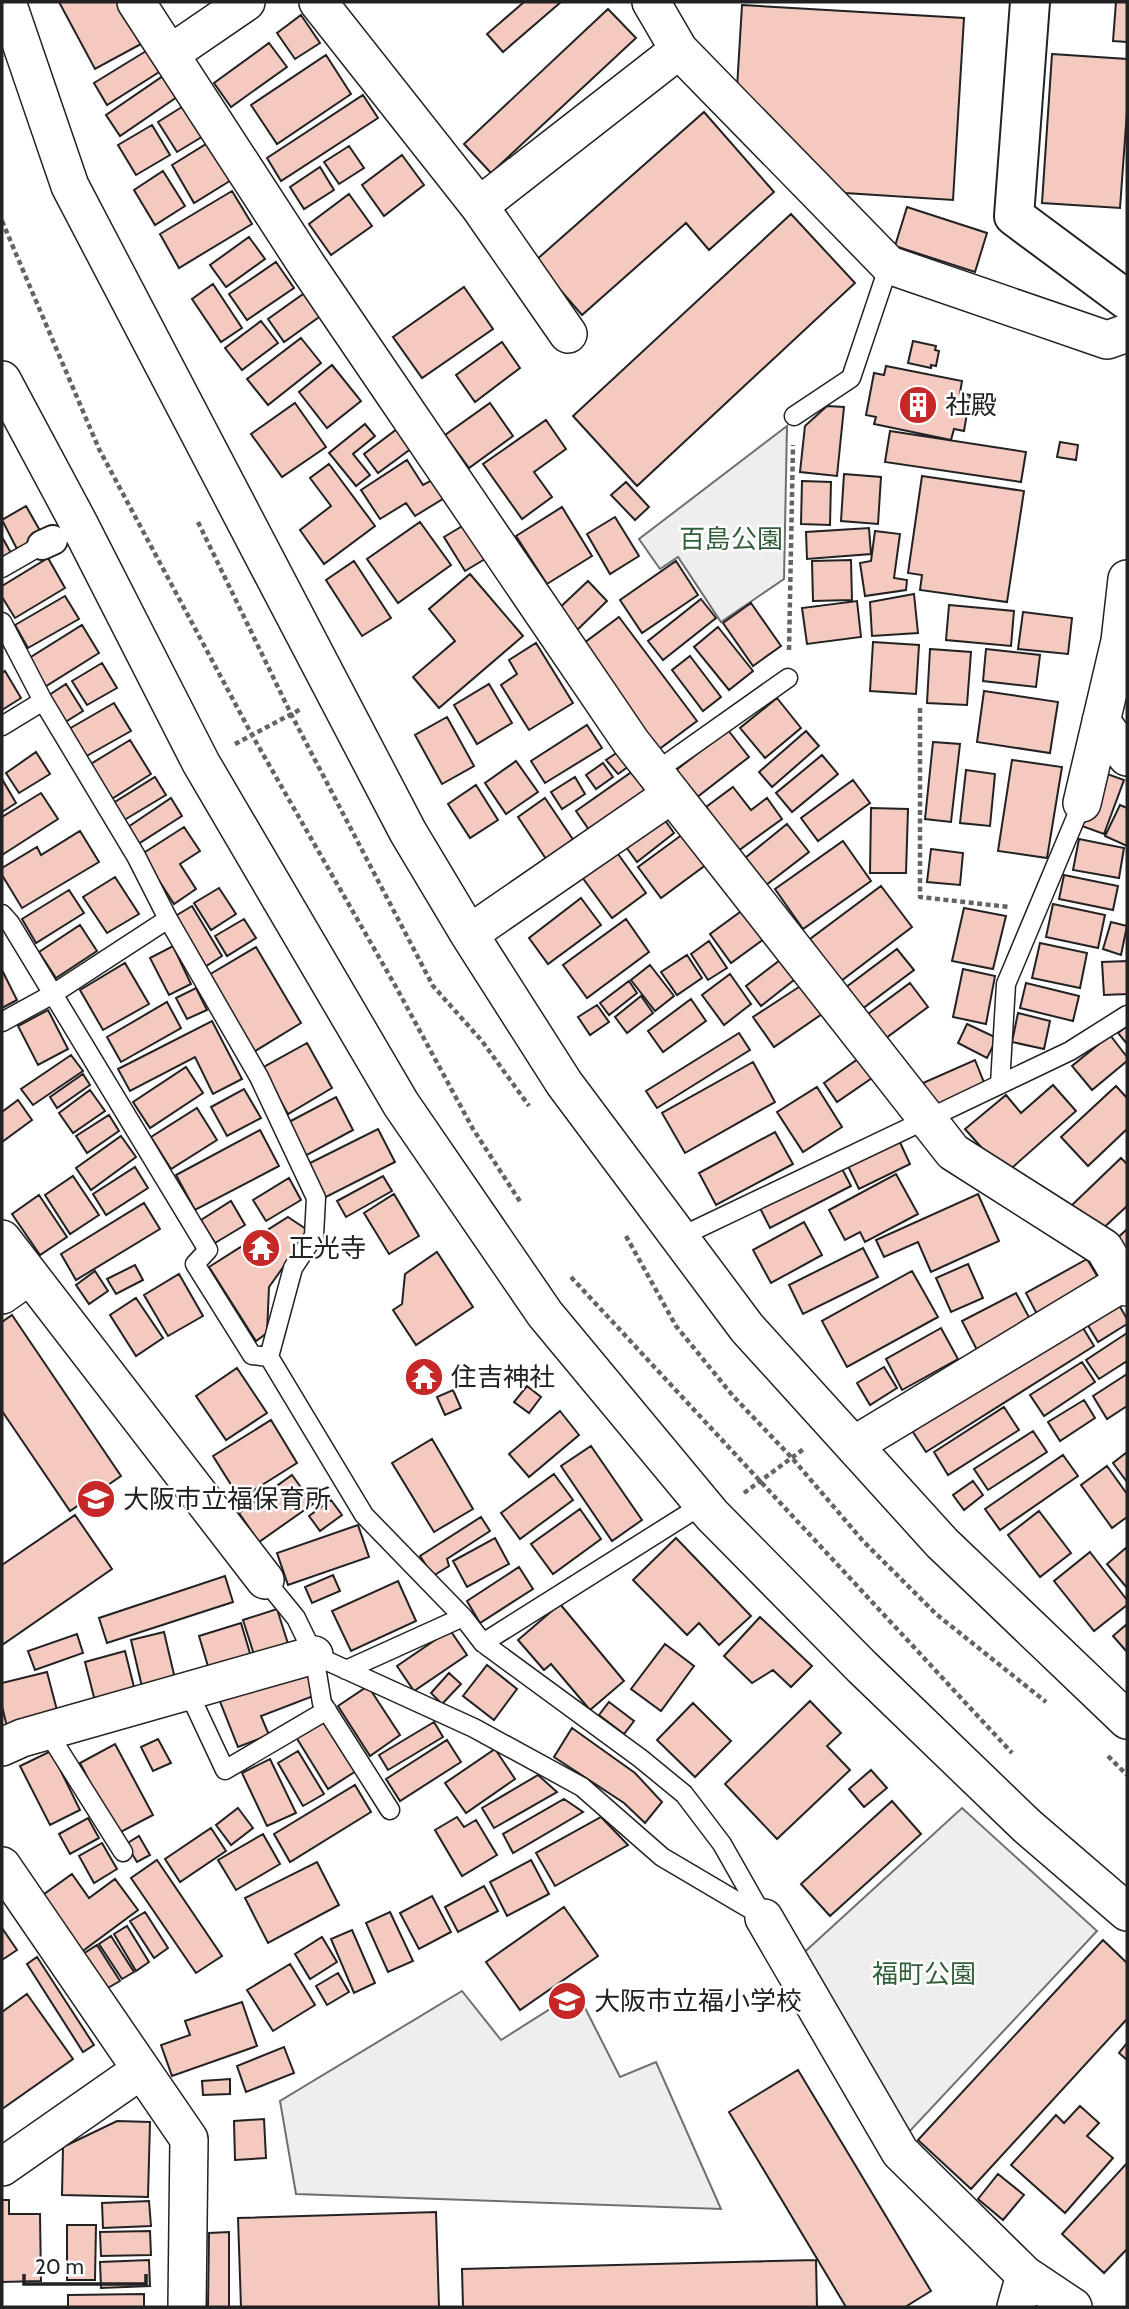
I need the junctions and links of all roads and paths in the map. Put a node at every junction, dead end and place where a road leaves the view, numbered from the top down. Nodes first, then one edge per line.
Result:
1 (7, 2) edge
2 (136, 2) edge
3 (246, 2) edge
4 (317, 2) edge
5 (651, 2) edge
6 (1030, 2) edge
7 (679, 50) junction
8 (170, 54) junction
9 (480, 206) junction
10 (2, 221) edge
11 (889, 265) junction
12 (1127, 300) edge
13 (1127, 333) edge
14 (568, 334) dead end
15 (2, 380) edge
16 (794, 416) joint
17 (47, 542) dead end
18 (2, 568) edge
19 (1127, 579) edge
20 (2, 622) edge
21 (788, 678) joint
22 (43, 701) junction
23 (308, 705) dead end
24 (920, 708) dead end
25 (1101, 721) junction
26 (2, 726) edge
27 (252, 735) junction
28 (232, 746) dead end
29 (1127, 757) edge
30 (664, 783) junction
31 (1082, 803) joint
32 (1037, 910) junction
33 (2, 914) edge
34 (168, 919) junction
35 (469, 934) junction
36 (53, 994) junction
37 (1127, 1014) edge
38 (2, 1022) edge
39 (1000, 1084) junction
40 (927, 1120) junction
41 (525, 1210) dead end
42 (680, 1237) junction
43 (2, 1239) edge
44 (562, 1268) dead end
45 (1126, 1284) edge
46 (15, 1286) edge
47 (269, 1357) junction
48 (812, 1444) dead end
49 (855, 1445) junction
50 (759, 1482) junction
51 (737, 1497) dead end
52 (702, 1505) junction
53 (265, 1580) joint
54 (463, 1617) junction
55 (483, 1643) junction
56 (314, 1655) junction
57 (346, 1670) junction
58 (188, 1691) junction
59 (327, 1710) junction
60 (1127, 1720) edge
61 (47, 1731) junction
62 (2, 1747) edge
63 (1017, 1758) dead end
64 (390, 1810) dead end
65 (123, 1853) dead end
66 (2, 1868) edge
67 (1127, 1912) edge
68 (764, 1918) junction
69 (141, 2070) junction
70 (2, 2167) edge
71 (1020, 2291) edge
72 (187, 2307) edge
73 (1073, 2307) edge

1 - 35 street
2 - 8 street
3 - 8 street
4 - 9 street
5 - 7 street
6 - 12 street
7 - 9 street
7 - 11 street
8 - 30 street
9 - 14 street
10 - 27 path
11 - 13 street
11 - 16 lane
15 - 52 street
16 - 21 path
17 - 18 lane
19 - 25 street
20 - 22 lane
21 - 30 lane
22 - 26 lane
22 - 34 lane
23 - 27 path
24 - 32 path
25 - 29 street
25 - 31 street
27 - 28 path
27 - 41 path
30 - 35 street
30 - 40 street
31 - 32 lane
32 - 39 lane
33 - 36 lane
34 - 36 lane
34 - 47 lane
35 - 42 street
36 - 38 lane
36 - 47 lane
37 - 39 lane
39 - 40 lane
40 - 42 lane
40 - 45 street
42 - 49 street
43 - 46 street
44 - 50 path
45 - 49 street
46 - 53 street
47 - 54 lane
48 - 50 path
49 - 60 street
50 - 51 path
50 - 63 path
52 - 55 lane
52 - 67 street
53 - 56 lane
54 - 55 lane
54 - 57 lane
55 - 68 lane
56 - 57 lane
56 - 58 street
56 - 59 lane
57 - 68 lane
58 - 59 lane
58 - 61 street
59 - 64 lane
61 - 62 street
61 - 65 lane
66 - 69 street
68 - 71 street
69 - 70 street
69 - 72 street
71 - 73 street

